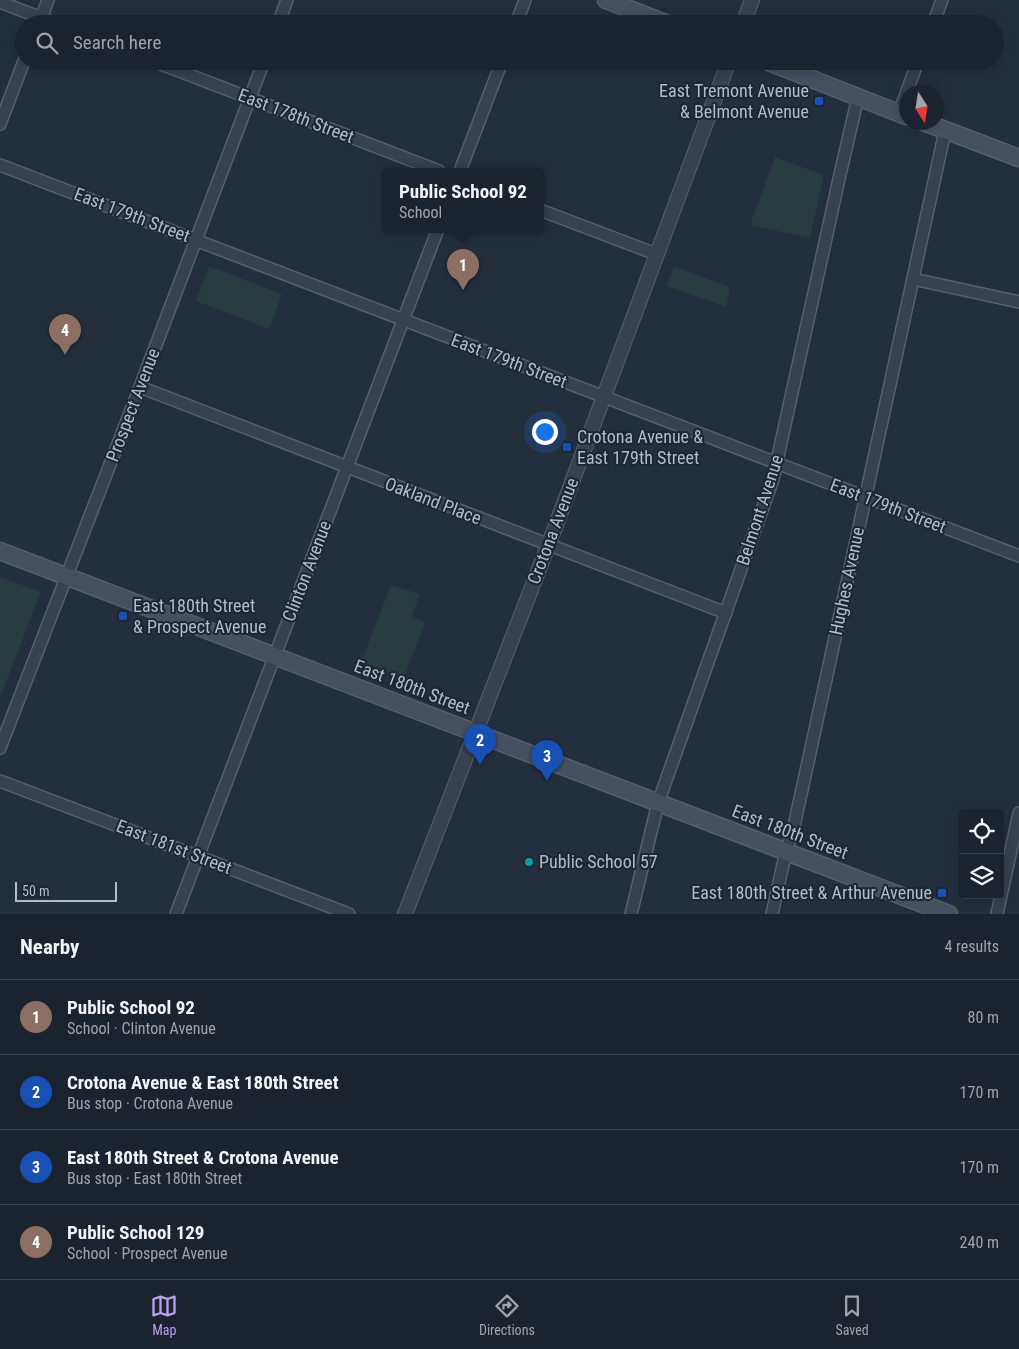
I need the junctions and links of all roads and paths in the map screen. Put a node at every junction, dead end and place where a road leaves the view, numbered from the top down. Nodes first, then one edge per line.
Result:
1 (48, 0) edge
2 (287, 0) edge
3 (524, 0) edge
4 (606, 0) edge
5 (752, 0) edge
6 (942, 0) edge
7 (0, 2) edge
8 (27, 15) edge
9 (42, 15) edge
10 (281, 15) edge
11 (519, 15) edge
12 (645, 15) edge
13 (746, 15) edge
14 (936, 15) edge
15 (21, 70) edge
16 (177, 70) edge
17 (261, 70) edge
18 (499, 70) edge
19 (726, 70) edge
20 (789, 70) edge
21 (915, 70) edge
22 (911, 85) edge
23 (858, 97) junction
24 (250, 98) junction
25 (899, 112) edge
26 (0, 124) edge
27 (945, 131) joint
28 (1019, 158) edge
29 (0, 165) edge
30 (431, 168) edge
31 (461, 168) edge
32 (544, 212) edge
33 (436, 233) edge
34 (195, 240) junction
35 (656, 254) junction
36 (912, 279) junction
37 (1019, 302) edge
38 (403, 320) junction
39 (140, 387) junction
40 (604, 397) junction
41 (777, 464) junction
42 (347, 468) junction
43 (865, 496) junction
44 (548, 545) junction
45 (0, 551) edge
46 (1019, 556) edge
47 (66, 576) junction
48 (726, 613) junction
49 (275, 656) junction
50 (475, 732) junction
51 (0, 748) edge
52 (0, 781) edge
53 (658, 803) junction
54 (1019, 813) edge
55 (786, 851) junction
56 (198, 856) junction
57 (176, 914) edge
58 (349, 914) edge
59 (405, 914) edge
60 (631, 914) edge
61 (772, 914) edge
62 (949, 914) edge
63 (997, 914) edge

1 - 9 street
2 - 10 street
3 - 11 street
4 - 12 main road
5 - 13 street
6 - 14 street
7 - 8 street
15 - 26 street
16 - 24 street, East 178th Street
17 - 24 street, Prospect Avenue
18 - 31 street
19 - 35 street, Crotona Avenue
20 - 23 main road
21 - 22 street
23 - 25 main road
23 - 41 street, Belmont Avenue
24 - 30 street, East 178th Street
24 - 34 street, Prospect Avenue
27 - 28 main road
27 - 36 street, Hughes Avenue
29 - 34 street, East 179th Street
32 - 35 street
33 - 38 street, Clinton Avenue
34 - 38 street, East 179th Street
34 - 39 street, Prospect Avenue
35 - 40 street, Crotona Avenue
36 - 37 street
36 - 43 street, Hughes Avenue
38 - 40 street, East 179th Street
38 - 42 street, Clinton Avenue
39 - 42 street, Oakland Place
39 - 47 street, Prospect Avenue
40 - 41 street, East 179th Street
40 - 44 street, Crotona Avenue
41 - 43 street, East 179th Street
41 - 48 street, Belmont Avenue
42 - 44 street, Oakland Place
42 - 49 street, Clinton Avenue
43 - 46 street, East 179th Street
43 - 55 street, Hughes Avenue
44 - 48 street, Oakland Place
44 - 50 street, Crotona Avenue
45 - 47 main road, East 180th Street
47 - 49 main road, East 180th Street
47 - 51 street, Prospect Avenue
48 - 53 street, Belmont Avenue
49 - 50 main road, East 180th Street
49 - 56 street, Clinton Avenue
50 - 53 main road, East 180th Street
50 - 59 street, Crotona Avenue
52 - 56 street, East 181st Street
53 - 55 main road, East 180th Street
53 - 60 street, Belmont Avenue
54 - 63 street
55 - 61 street, Hughes Avenue
55 - 62 main road, East 180th Street
56 - 57 street, Clinton Avenue
56 - 58 street, East 181st Street

